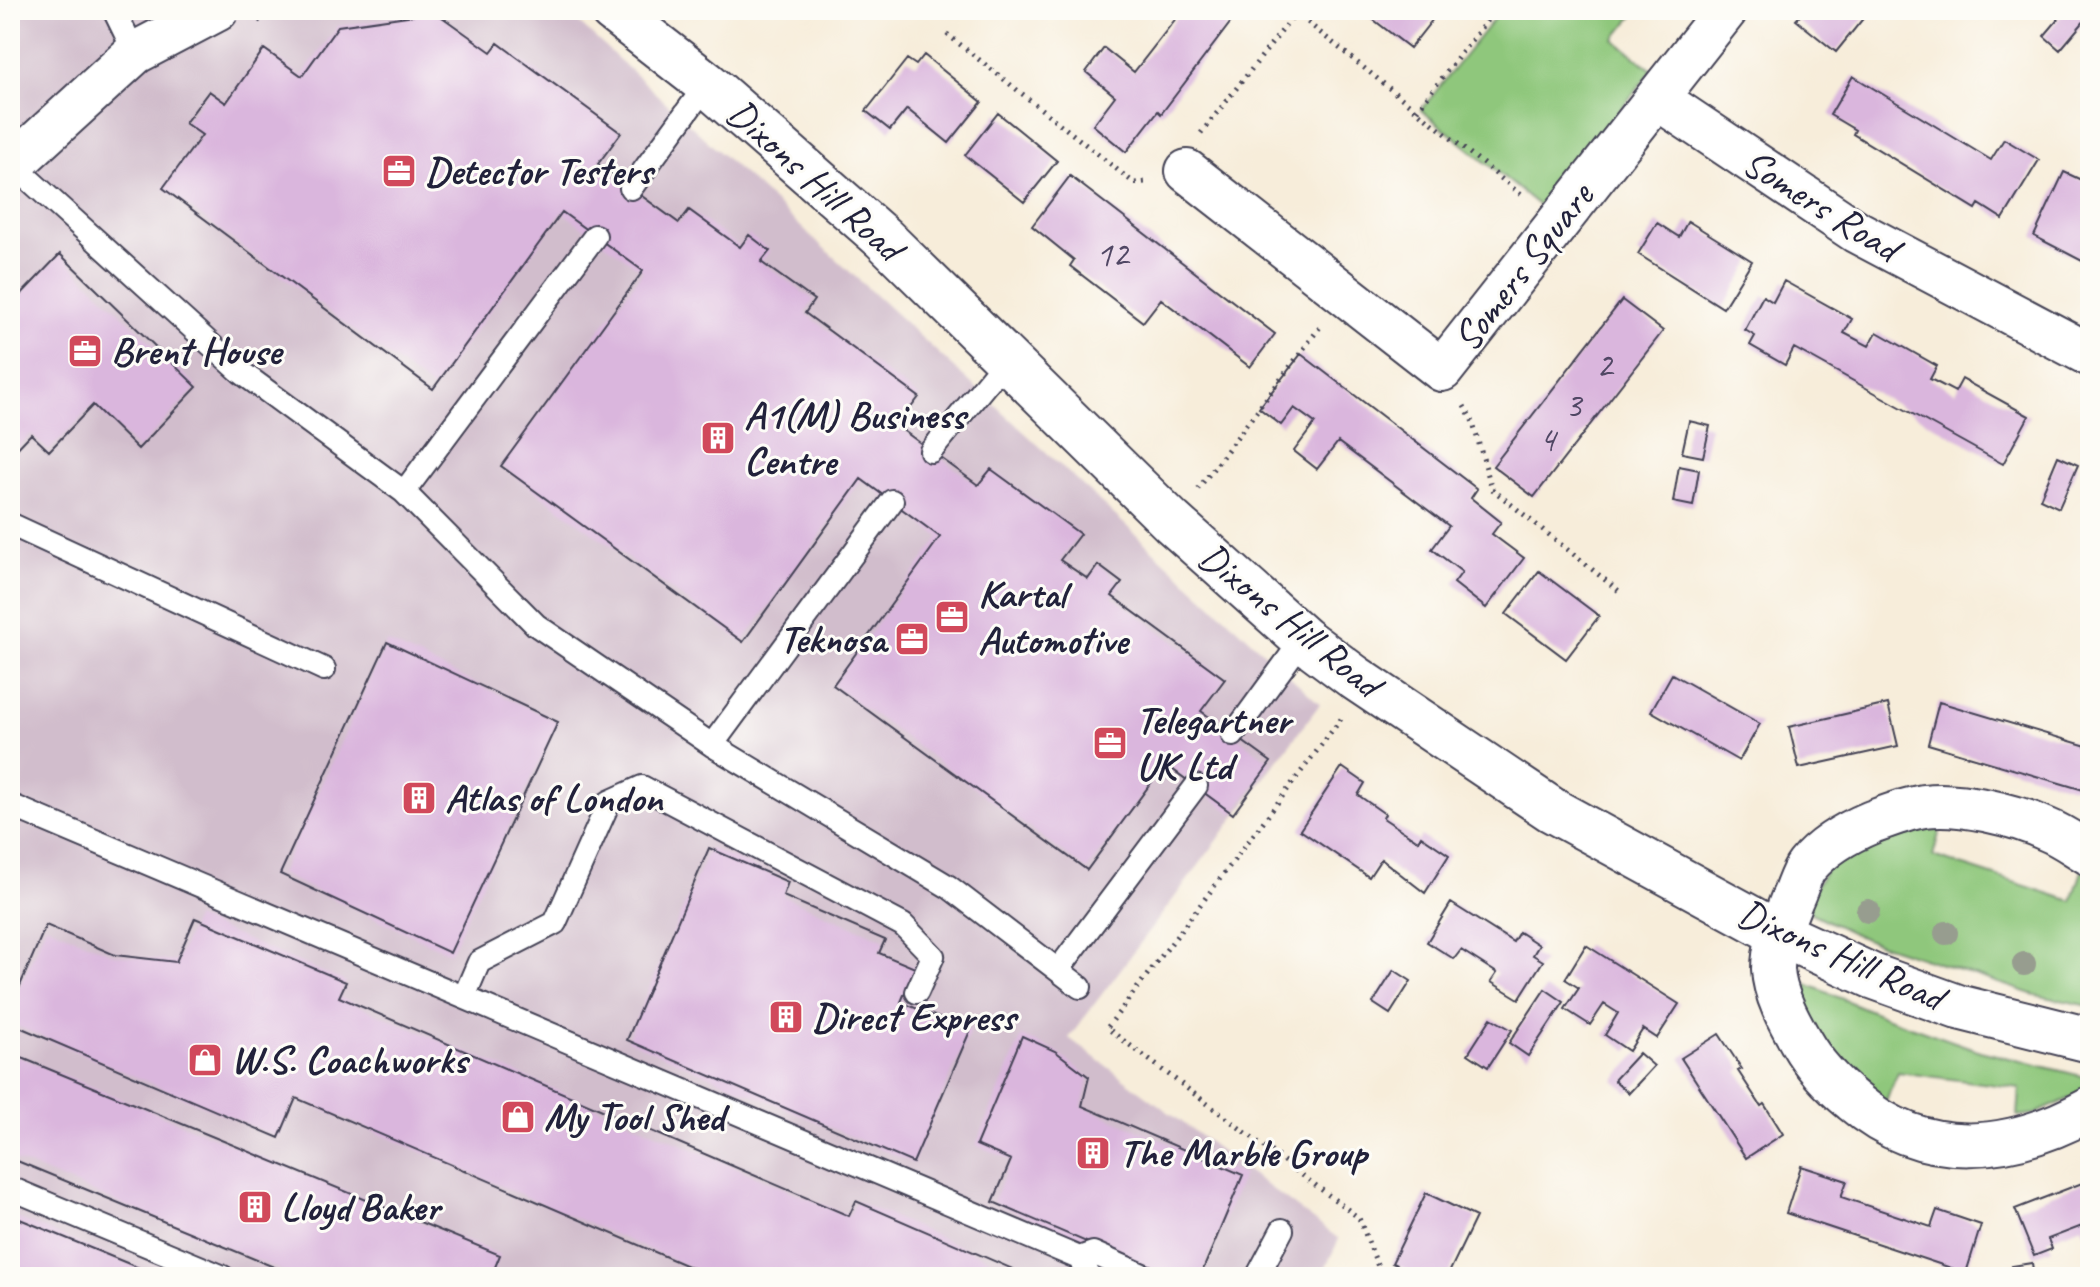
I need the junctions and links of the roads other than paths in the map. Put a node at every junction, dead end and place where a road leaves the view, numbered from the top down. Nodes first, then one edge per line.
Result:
1 (114, 10) edge
2 (217, 10) edge
3 (612, 10) edge
4 (1726, 10) edge
5 (135, 53) junction
6 (707, 84) junction
7 (1657, 98) junction
8 (1189, 158) road end
9 (11, 166) edge
10 (631, 188) dead end
11 (595, 236) dead end
12 (2090, 355) edge
13 (1006, 360) junction
14 (931, 451) dead end
15 (404, 492) junction
16 (892, 501) dead end
17 (10, 524) edge
18 (1303, 639) junction
19 (324, 669) dead end
20 (1233, 735) dead end
21 (712, 745) junction
22 (1196, 786) dead end
23 (10, 805) edge
24 (2090, 854) edge
25 (1778, 933) junction
26 (1058, 970) junction
27 (1080, 987) dead end
28 (917, 992) dead end
29 (464, 997) junction
30 (2090, 1040) edge
31 (2090, 1109) edge
32 (10, 1188) edge
33 (1282, 1230) dead end
34 (1084, 1268) edge
35 (223, 1277) edge
36 (1147, 1277) edge
37 (1257, 1277) edge

1 - 5 lane
2 - 5 street
3 - 6 street, Dixons Hill Road
4 - 7 street
5 - 9 street
6 - 10 lane
6 - 13 street, Dixons Hill Road
7 - 8 street, Somers Square
7 - 12 street, Somers Road
9 - 15 lane
11 - 15 lane
13 - 14 lane
13 - 18 street, Dixons Hill Road
15 - 21 lane
16 - 21 lane
17 - 19 lane
18 - 20 lane
18 - 25 street, Dixons Hill Road
21 - 26 lane
22 - 26 lane
23 - 29 lane
24 - 25 street
25 - 30 street, Dixons Hill Road
25 - 31 street
26 - 27 lane
28 - 29 lane
29 - 34 lane
32 - 35 lane
33 - 37 lane
34 - 36 lane

